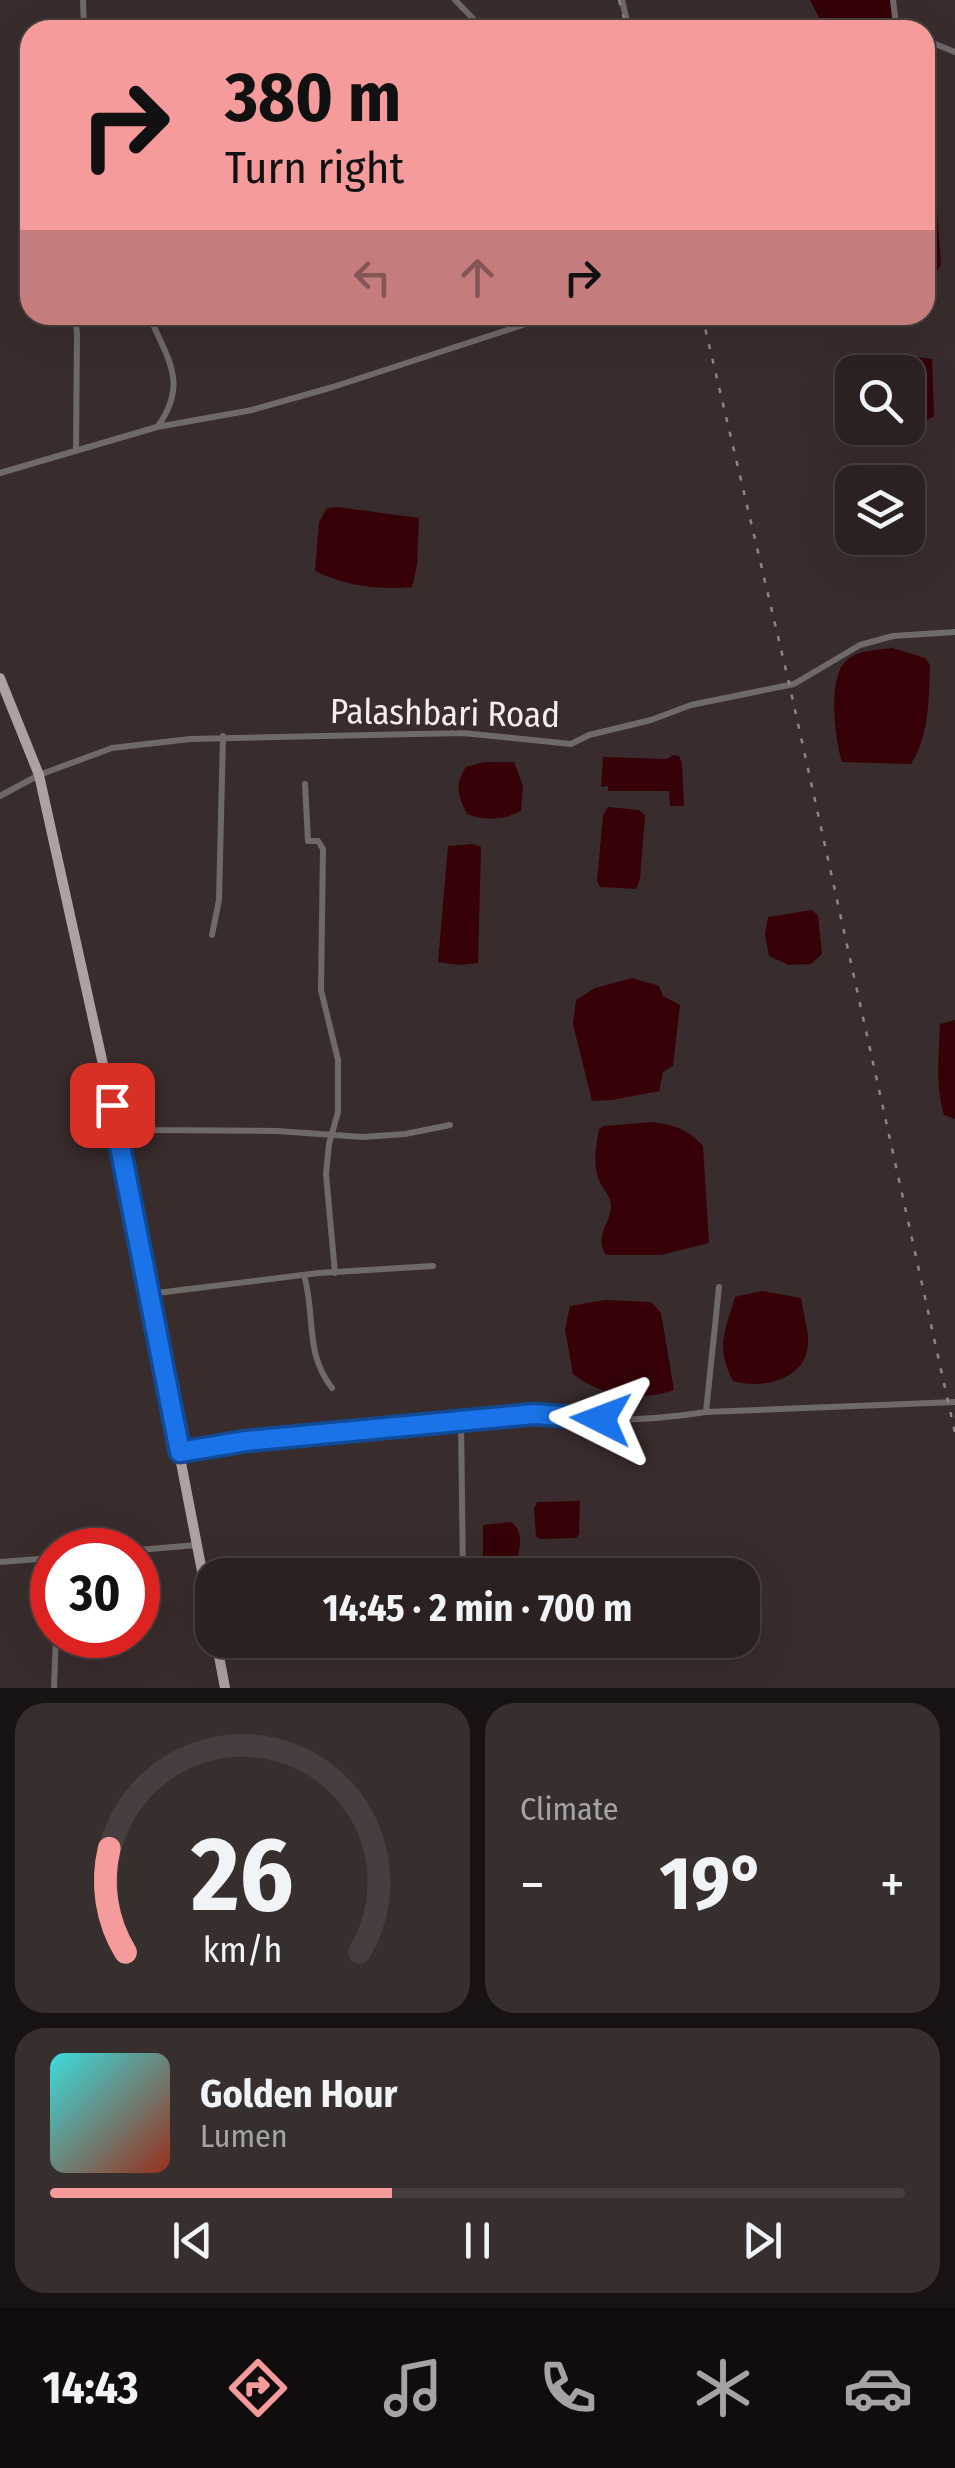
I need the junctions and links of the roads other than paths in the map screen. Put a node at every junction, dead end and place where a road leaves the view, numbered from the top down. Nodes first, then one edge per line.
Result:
1 (455, 0) edge
2 (474, 20) edge
3 (75, 325) edge
4 (153, 325) edge
5 (523, 325) edge
6 (158, 427) junction
7 (76, 451) junction
8 (0, 473) edge
9 (955, 632) edge
10 (0, 678) edge
11 (223, 736) junction
12 (39, 775) junction
13 (305, 784) dead end
14 (0, 796) edge
15 (212, 935) dead end
16 (450, 1124) dead end
17 (116, 1126) junction
18 (334, 1134) junction
19 (432, 1266) dead end
20 (335, 1272) junction
21 (304, 1275) junction
22 (719, 1288) dead end
23 (149, 1294) junction
24 (332, 1388) dead end
25 (955, 1402) edge
26 (706, 1412) junction
27 (460, 1422) junction
28 (180, 1452) junction
29 (198, 1545) junction
30 (160, 1548) edge
31 (201, 1558) edge
32 (463, 1558) edge
33 (30, 1560) edge
34 (0, 1562) edge
35 (55, 1658) edge
36 (219, 1658) edge
37 (54, 1688) edge
38 (225, 1688) edge

1 - 2 street
3 - 7 street
4 - 6 street
5 - 6 street
6 - 7 street
7 - 8 street
9 - 11 street, Palashbari Road
10 - 12 main road
11 - 12 street, Palashbari Road
11 - 15 street
12 - 14 street, Palashbari Road
12 - 17 main road
13 - 18 street
16 - 18 street
17 - 18 street
17 - 23 main road
18 - 20 street
19 - 20 street
20 - 21 street
21 - 23 street
21 - 24 street
22 - 26 street
23 - 28 main road
25 - 26 street
26 - 27 street
27 - 28 street
27 - 32 street
28 - 29 main road
29 - 30 street
29 - 31 main road
33 - 34 street
35 - 37 street
36 - 38 main road

